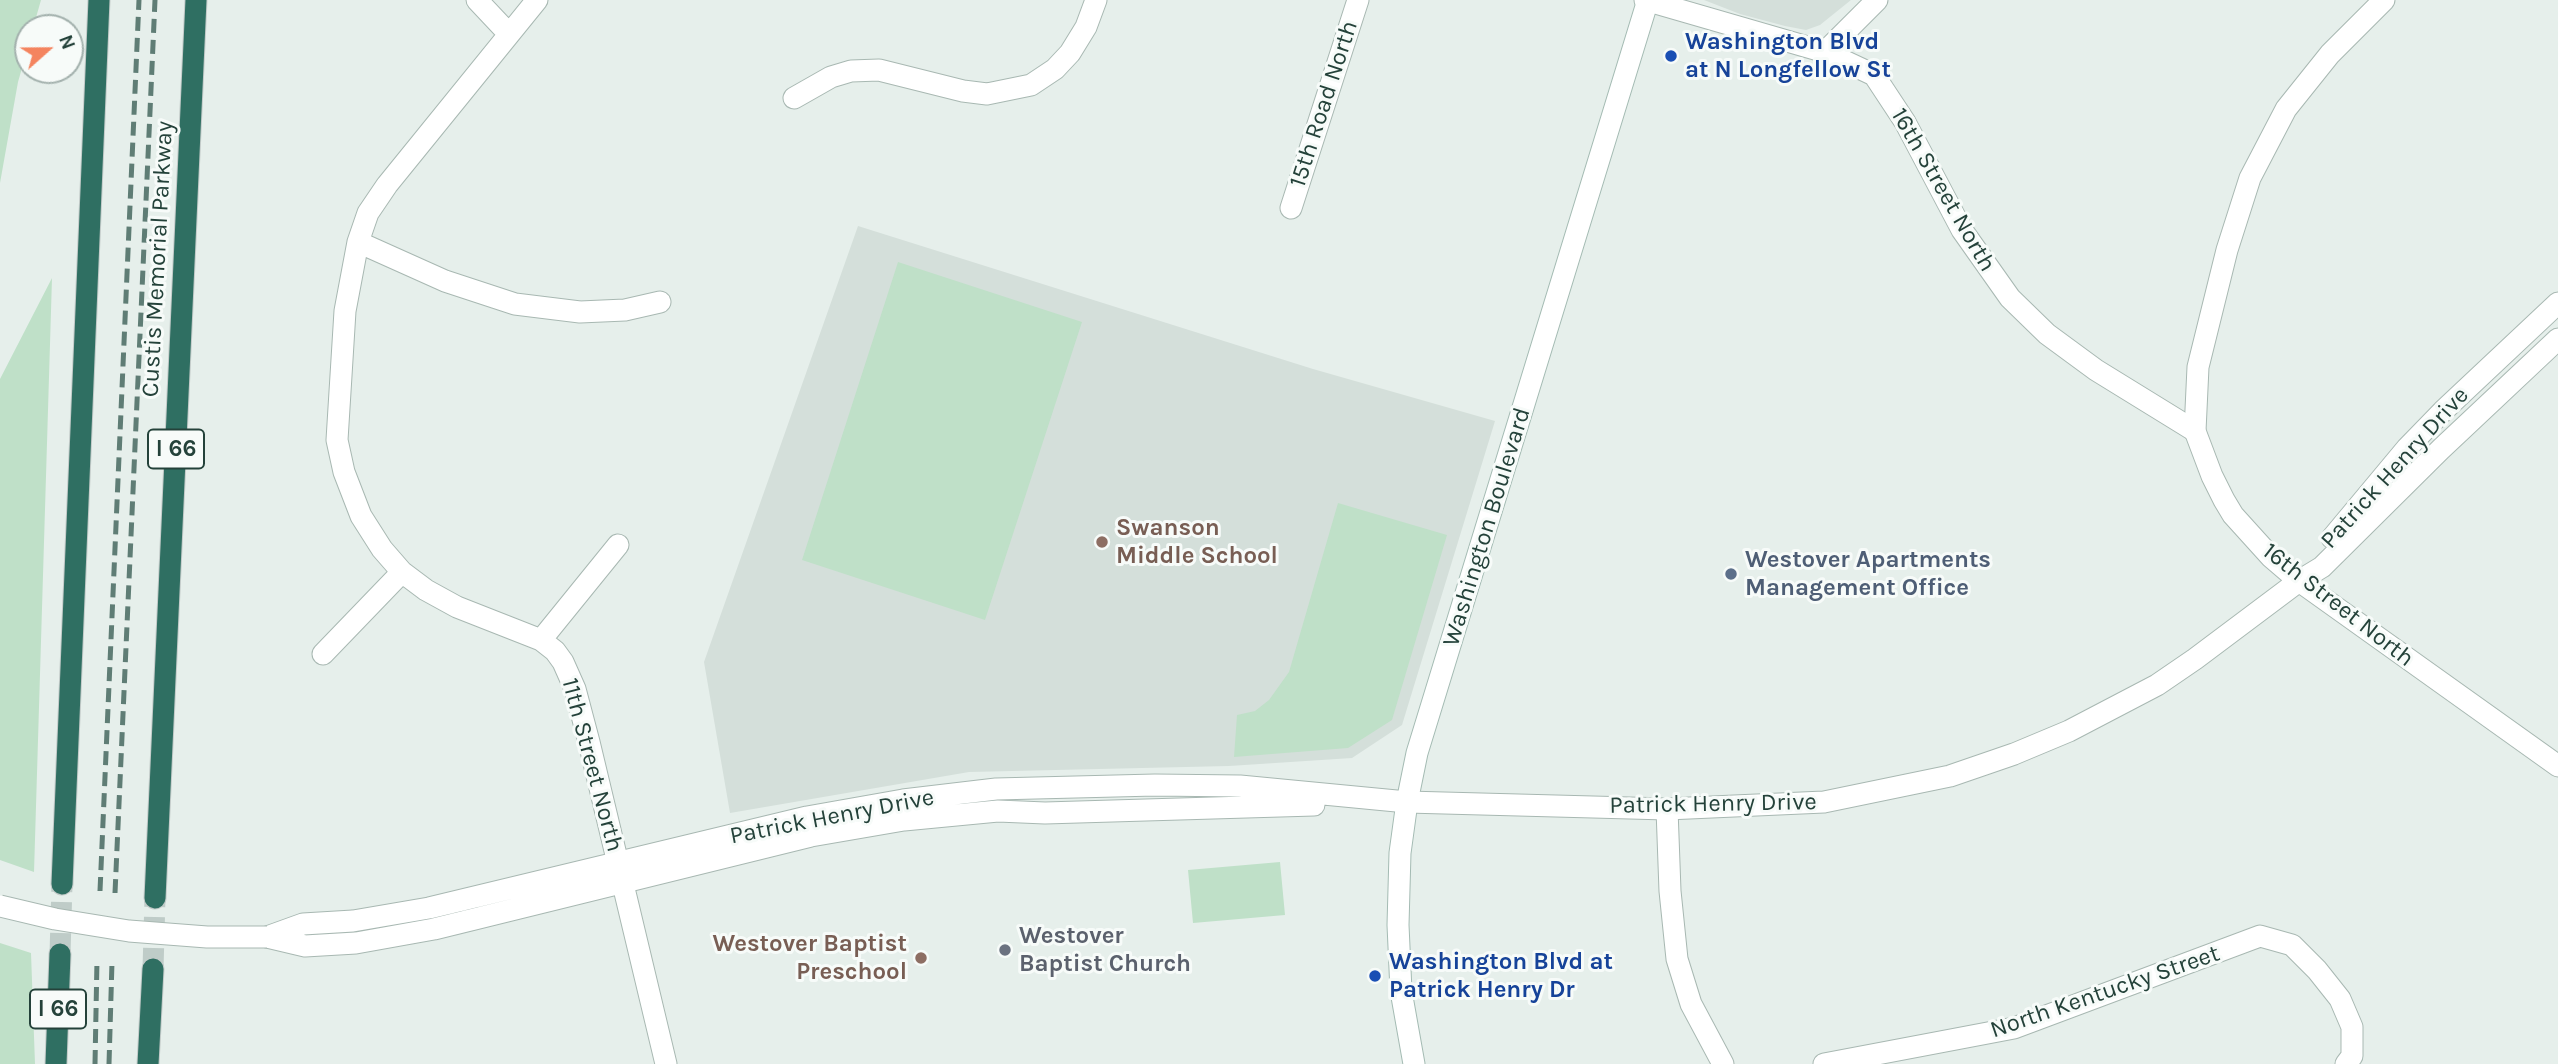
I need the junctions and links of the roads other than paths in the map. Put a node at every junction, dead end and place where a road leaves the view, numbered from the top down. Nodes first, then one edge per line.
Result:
1 (99, 0) edge
2 (196, 0) edge
3 (477, 0) edge
4 (537, 0) edge
5 (1096, 0) edge
6 (1358, 0) edge
7 (1647, 0) edge
8 (1877, 0) edge
9 (2384, 0) edge
10 (509, 34) junction
11 (1825, 52) junction
12 (794, 98) dead end
13 (1291, 208) dead end
14 (358, 242) junction
15 (660, 302) dead end
16 (2558, 303) edge
17 (2558, 339) edge
18 (2195, 431) junction
19 (618, 545) dead end
20 (402, 572) junction
21 (2299, 581) junction
22 (541, 640) junction
23 (323, 654) dead end
24 (2558, 766) edge
25 (1407, 802) junction
26 (1667, 809) junction
27 (620, 873) junction
28 (62, 884) tunnel mouth
29 (155, 898) tunnel mouth
30 (0, 906) edge
31 (60, 954) tunnel mouth
32 (153, 969) tunnel mouth
33 (2349, 1060) edge
34 (57, 1064) edge
35 (148, 1064) edge
36 (666, 1064) edge
37 (1415, 1064) edge
38 (1723, 1064) edge
39 (1824, 1064) edge

1 - 28 highway
2 - 29 highway, Custis Memorial Parkway / I 66
3 - 10 street
4 - 10 street, 11th Street North
5 - 12 street
6 - 13 street, 15th Road North
7 - 11 street, 16th Street North
7 - 25 street, Washington Boulevard
8 - 11 street
9 - 18 street
10 - 14 street, 11th Street North
11 - 18 street, 16th Street North
14 - 15 street
14 - 20 street, 11th Street North
16 - 21 street, Patrick Henry Drive
17 - 21 street, Patrick Henry Drive
18 - 21 street, 16th Street North
19 - 22 street
20 - 22 street, 11th Street North
20 - 23 street
21 - 24 street, 16th Street North
21 - 26 street, Patrick Henry Drive
22 - 27 street, 11th Street North
25 - 26 street, Patrick Henry Drive
25 - 27 street, Patrick Henry Drive
25 - 37 street, Washington Boulevard
26 - 38 street
27 - 30 street, Patrick Henry Drive, bridge
27 - 36 street, 11th Street North
31 - 34 highway, I 66
32 - 35 highway
33 - 39 street, North Kentucky Street

